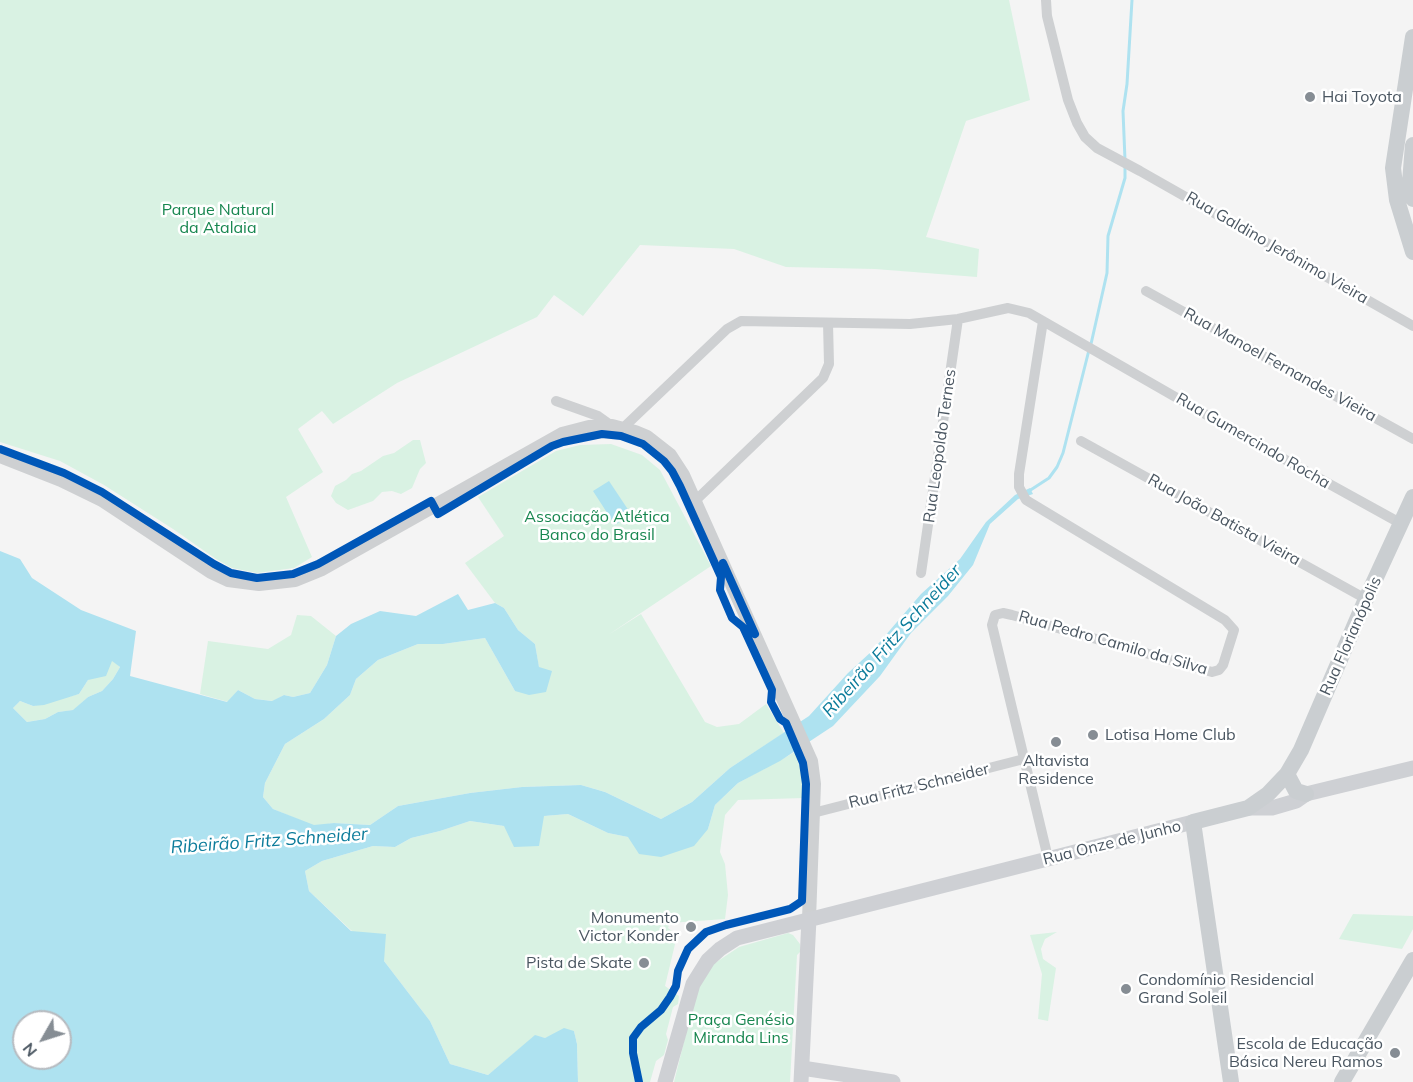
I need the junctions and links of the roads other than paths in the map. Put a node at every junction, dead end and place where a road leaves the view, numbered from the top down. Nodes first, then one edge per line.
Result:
1 (1046, 0) edge
2 (1413, 37) edge
3 (1413, 145) edge
4 (1412, 182) edge
5 (1413, 200) edge
6 (1413, 252) edge
7 (1146, 291) dead end
8 (958, 319) junction
9 (1043, 321) junction
10 (828, 323) junction
11 (1413, 326) edge
12 (556, 401) dead end
13 (618, 427) junction
14 (1413, 439) edge
15 (1082, 441) dead end
16 (0, 456) edge
17 (1413, 497) edge
18 (695, 501) junction
19 (1400, 523) junction
20 (921, 573) dead end
21 (1366, 599) junction
22 (1024, 759) junction
23 (1413, 768) edge
24 (1287, 774) junction
25 (1306, 794) junction
26 (1248, 808) junction
27 (813, 813) junction
28 (1194, 822) junction
29 (1047, 858) junction
30 (809, 919) junction
31 (1413, 960) edge
32 (801, 1075) edge
33 (665, 1082) edge
34 (893, 1082) edge
35 (1231, 1082) edge
36 (1342, 1082) edge

1 - 11 street, Rua Galdino Jerônimo Vieira
2 - 6 main road
3 - 4 main road
4 - 5 main road
7 - 14 street, Rua Manoel Fernandes Vieira
8 - 9 street, Rua Gumercindo Rocha
8 - 10 street, Rua Gumercindo Rocha
8 - 20 street, Rua Leopoldo Ternes
9 - 19 street, Rua Gumercindo Rocha
9 - 22 street, Rua Pedro Camilo da Silva
10 - 13 street, Rua Gumercindo Rocha
10 - 18 street
12 - 13 street
13 - 16 street
13 - 18 street
15 - 21 street, Rua João Batista Vieira
17 - 19 main road, Rua Florianópolis
18 - 27 street
19 - 21 main road, Rua Florianópolis
21 - 24 main road, Rua Florianópolis
22 - 27 street, Rua Fritz Schneider
22 - 29 street, Rua Pedro Camilo da Silva
23 - 25 main road, Rua Onze de Junho
24 - 25 main road
24 - 26 main road, Rua Florianópolis
25 - 26 main road, Rua Onze de Junho
26 - 28 main road, Rua Onze de Junho
27 - 30 street
28 - 29 main road, Rua Onze de Junho
28 - 35 main road
29 - 30 main road, Rua Onze de Junho
30 - 32 main road
30 - 33 main road, Rua Onze de Junho
31 - 36 main road
32 - 34 main road

